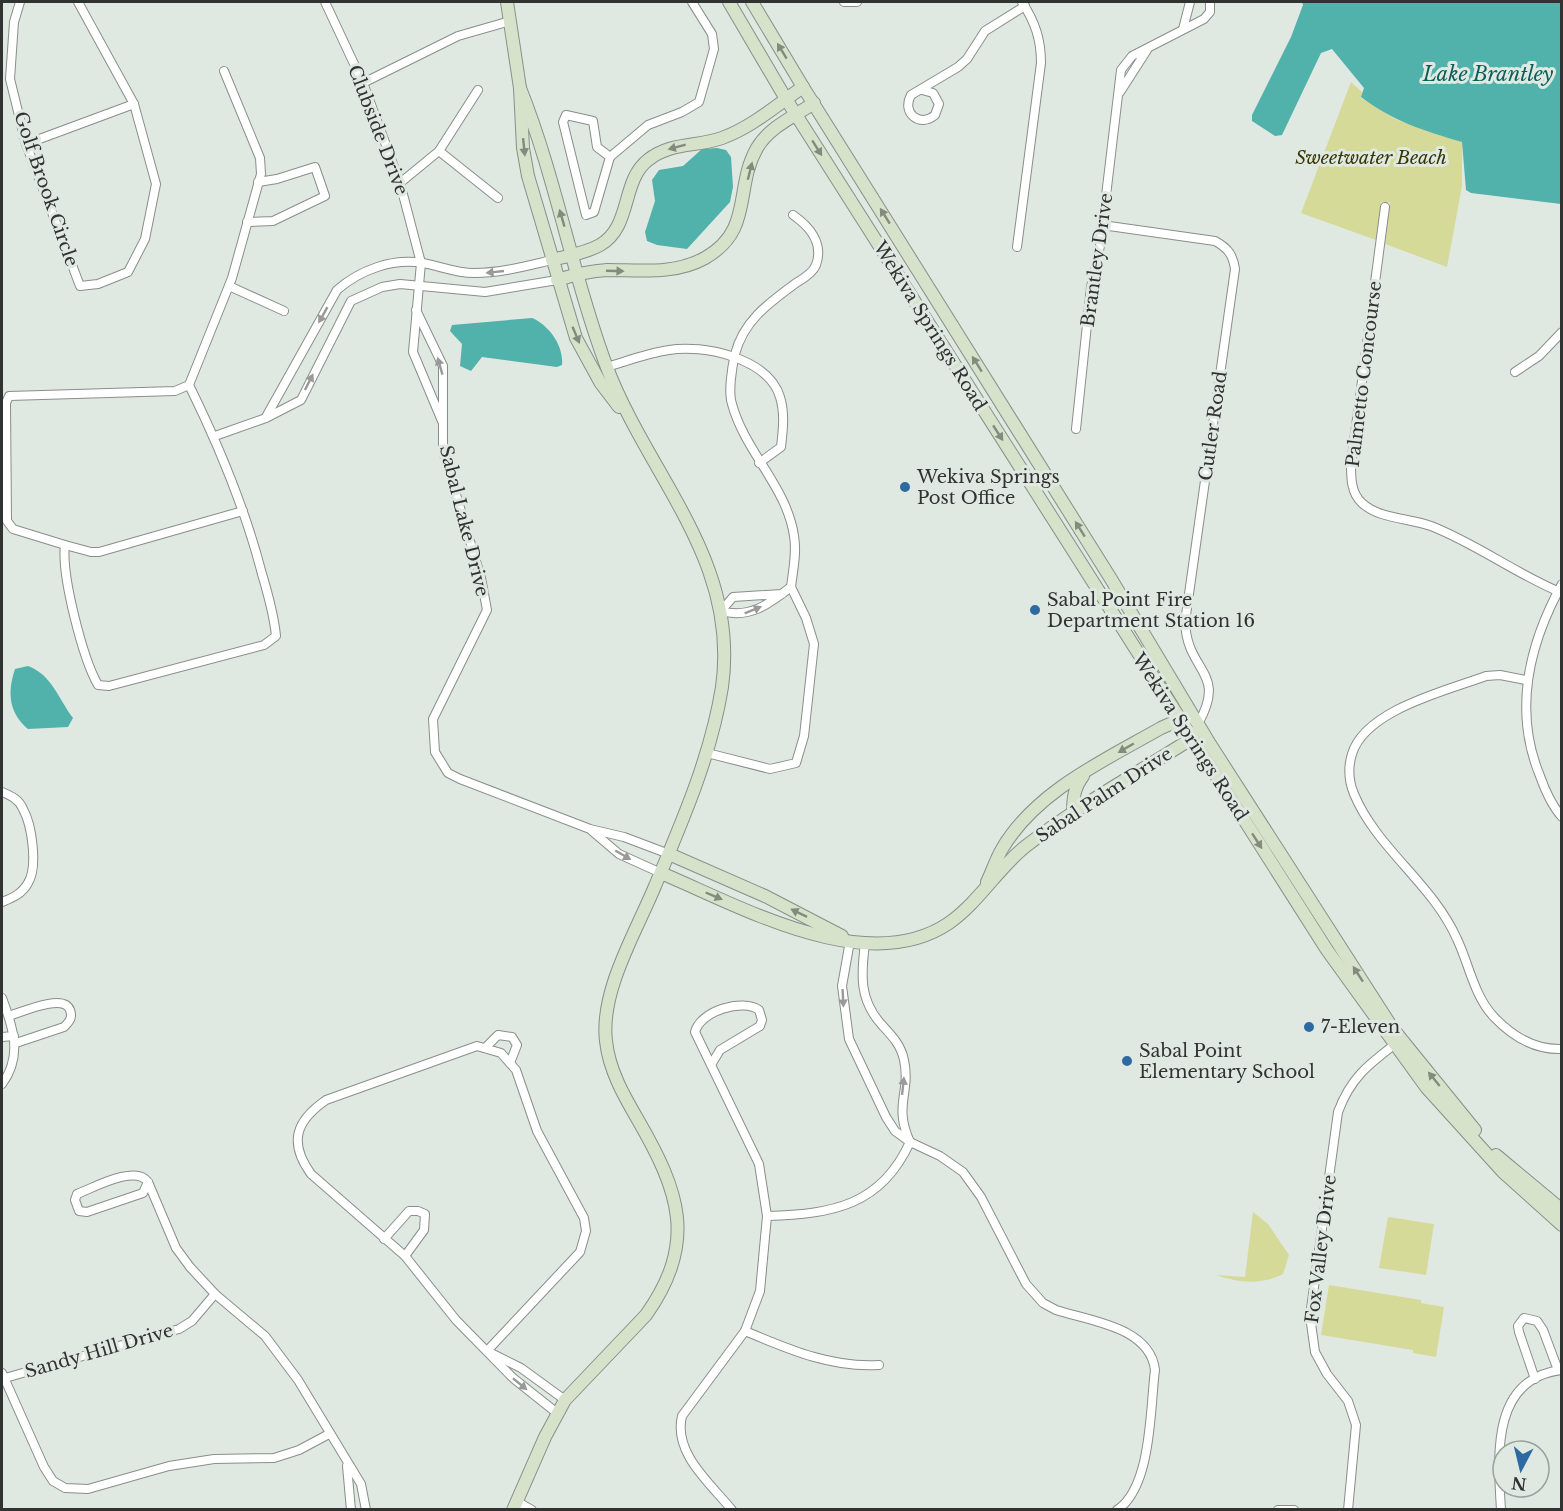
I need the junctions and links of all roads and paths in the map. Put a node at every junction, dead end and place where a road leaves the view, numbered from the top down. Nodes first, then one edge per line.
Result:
1 (20, 2) edge
2 (78, 2) edge
3 (324, 2) edge
4 (507, 2) edge
5 (692, 2) edge
6 (729, 2) edge
7 (753, 2) edge
8 (844, 2) edge
9 (857, 2) edge
10 (1190, 2) edge
11 (1210, 2) edge
12 (1023, 4) edge
13 (510, 21) junction
14 (1183, 29) junction
15 (1148, 48) junction
16 (1121, 70) junction
17 (224, 71) dead end
18 (1131, 74) junction
19 (363, 83) junction
20 (803, 87) junction
21 (520, 88) junction
22 (478, 90) dead end
23 (922, 90) dead end
24 (1120, 92) junction
25 (786, 99) junction
26 (814, 103) junction
27 (134, 104) junction
28 (796, 115) junction
29 (26, 144) junction
30 (440, 151) junction
31 (610, 157) junction
32 (258, 182) junction
33 (400, 183) junction
34 (498, 198) dead end
35 (1385, 207) dead end
36 (793, 215) dead end
37 (247, 222) junction
38 (1102, 225) junction
39 (1017, 248) dead end
40 (573, 255) junction
41 (552, 260) junction
42 (422, 263) junction
43 (578, 274) junction
44 (557, 280) junction
45 (419, 284) junction
46 (229, 286) junction
47 (416, 310) junction
48 (284, 311) dead end
49 (1562, 332) edge
50 (735, 355) junction
51 (607, 367) junction
52 (1515, 372) dead end
53 (189, 385) junction
54 (266, 418) junction
55 (442, 423) junction
56 (631, 423) junction
57 (1076, 429) dead end
58 (215, 436) junction
59 (759, 463) junction
60 (1046, 475) junction
61 (1032, 485) junction
62 (243, 511) junction
63 (65, 545) junction
64 (1111, 579) junction
65 (791, 586) junction
66 (1095, 588) junction
67 (1560, 590) edge
68 (782, 594) junction
69 (722, 611) junction
70 (1526, 680) junction
71 (1167, 701) junction
72 (1179, 720) junction
73 (1198, 724) junction
74 (1161, 728) junction
75 (1191, 739) junction
76 (707, 753) junction
77 (1085, 773) junction
78 (2, 792) edge
79 (1073, 814) junction
80 (1562, 817) edge
81 (590, 829) junction
82 (669, 854) junction
83 (661, 873) junction
84 (983, 890) junction
85 (2, 902) edge
86 (850, 941) junction
87 (866, 943) junction
88 (2, 998) edge
89 (5, 1012) edge
90 (2, 1037) edge
91 (15, 1040) junction
92 (1398, 1043) junction
93 (485, 1048) junction
94 (1562, 1049) edge
95 (510, 1063) junction
96 (711, 1065) junction
97 (2, 1084) edge
98 (910, 1142) junction
99 (148, 1182) junction
100 (1562, 1210) edge
101 (767, 1216) junction
102 (1562, 1225) edge
103 (384, 1239) junction
104 (405, 1256) junction
105 (215, 1294) junction
106 (745, 1331) junction
107 (487, 1351) junction
108 (879, 1365) dead end
109 (1560, 1370) edge
110 (3, 1375) edge
111 (1535, 1379) junction
112 (565, 1400) junction
113 (557, 1413) junction
114 (329, 1434) junction
115 (346, 1463) junction
116 (516, 1506) edge
117 (351, 1509) edge
118 (366, 1509) edge
119 (532, 1509) edge
120 (732, 1509) edge
121 (1117, 1509) edge
122 (1278, 1509) edge
123 (1294, 1509) edge
124 (1348, 1509) edge
125 (1501, 1509) edge

1 - 29 street, Golf Brook Circle
2 - 27 street, Golf Brook Circle
3 - 19 street, Clubside Drive
4 - 13 street
5 - 31 street
6 - 25 street, Wekiva Springs Road
20 -> 7 street, Wekiva Springs Road
8 - 9 street
10 - 14 street
11 - 14 street, Brantley Drive
12 - 23 street
12 - 39 street
13 - 19 street
13 - 21 street
14 - 15 street, Brantley Drive
15 - 16 street, Brantley Drive
15 - 18 street, Brantley Drive
16 - 18 street
16 - 24 street, Brantley Drive
17 - 32 street
18 - 24 street, Brantley Drive
19 - 33 street, Clubside Drive
20 - 25 street
20 - 26 street, Wekiva Springs Road
40 -> 21 street
21 -> 41 street
22 - 30 street
24 - 38 street, Brantley Drive
25 - 28 street, Wekiva Springs Road
25 -> 40 street
26 - 28 street
60 -> 26 street, Wekiva Springs Road
27 - 29 street
27 - 29 street, Golf Brook Circle
43 -> 28 street
28 -> 61 street, Wekiva Springs Road
30 - 33 street
30 - 34 street
31 - 31 street
32 - 37 street
32 - 37 street
33 - 42 street, Clubside Drive
35 - 67 street, Palmetto Concourse
36 - 50 street
37 - 46 street
38 - 57 street, Brantley Drive
38 - 73 street, Cutler Road
40 - 41 street
40 - 43 street
41 -> 42 street
41 - 44 street
42 - 45 street, Sabal Lake Drive
42 -> 54 street
43 - 44 street
43 - 51 street
44 - 45 street
44 -> 56 street
45 - 47 street, Sabal Lake Drive
54 -> 45 street
46 - 48 street
46 - 53 street
47 - 55 street, Sabal Lake Drive
55 -> 47 street, Sabal Lake Drive
49 - 52 street
50 - 51 street
50 - 59 street
50 - 59 street
51 - 56 street
53 - 58 street
53 - 63 street
54 - 58 street
55 - 81 street, Sabal Lake Drive
56 - 69 street
58 - 62 street
59 - 65 street
60 - 61 street
64 -> 60 street, Wekiva Springs Road
61 - 66 street, Wekiva Springs Road
62 - 63 street
62 - 63 street
64 - 66 street
64 - 73 street, Wekiva Springs Road
65 - 68 street
65 - 76 street
66 - 71 street, Wekiva Springs Road
67 - 70 street
69 -> 68 street
68 - 69 street
69 - 76 street
70 - 80 street
70 - 94 street
71 - 72 street, Wekiva Springs Road
71 - 74 street
72 - 73 street, Sabal Palm Drive
72 - 74 street, Sabal Palm Drive
72 - 75 street, Wekiva Springs Road
73 - 75 street, Sabal Palm Drive
92 -> 73 street, Wekiva Springs Road
74 -> 77 street, Sabal Palm Drive
75 - 79 street, Sabal Palm Drive
75 -> 92 street, Wekiva Springs Road
76 - 82 street
77 - 79 street
77 - 84 street, Sabal Palm Drive
78 - 85 street
79 - 84 street, Sabal Palm Drive
81 - 82 street, Sabal Lake Drive
81 -> 83 street, Sabal Lake Drive
82 - 83 street
86 -> 82 street, Sabal Palm Drive
83 -> 86 street, Sabal Palm Drive
83 - 112 street
84 - 87 street, Sabal Palm Drive
86 - 87 street, Sabal Palm Drive
86 -> 98 street
98 -> 87 street
88 - 89 street
89 - 91 street
89 - 91 street
90 - 91 street
91 - 97 street
100 -> 92 street, Wekiva Springs Road
92 - 102 street, Wekiva Springs Road
92 - 124 street, Fox Valley Drive
93 - 95 street
93 - 95 street
93 - 103 street
95 - 107 street
96 - 96 street
96 - 101 street
98 - 101 street
98 - 121 street
99 - 99 street
99 - 105 street
101 - 106 street
103 - 104 street
103 - 104 street
104 - 107 street
105 - 110 street, Sandy Hill Drive
105 - 114 street
106 - 108 street
106 - 120 street
107 - 112 street
107 -> 113 street
109 - 111 street
109 - 111 street
110 - 114 street
111 - 125 street
112 - 113 street
113 - 116 street
114 - 115 street
115 - 117 street
115 - 118 street
116 - 119 street
122 - 123 street

